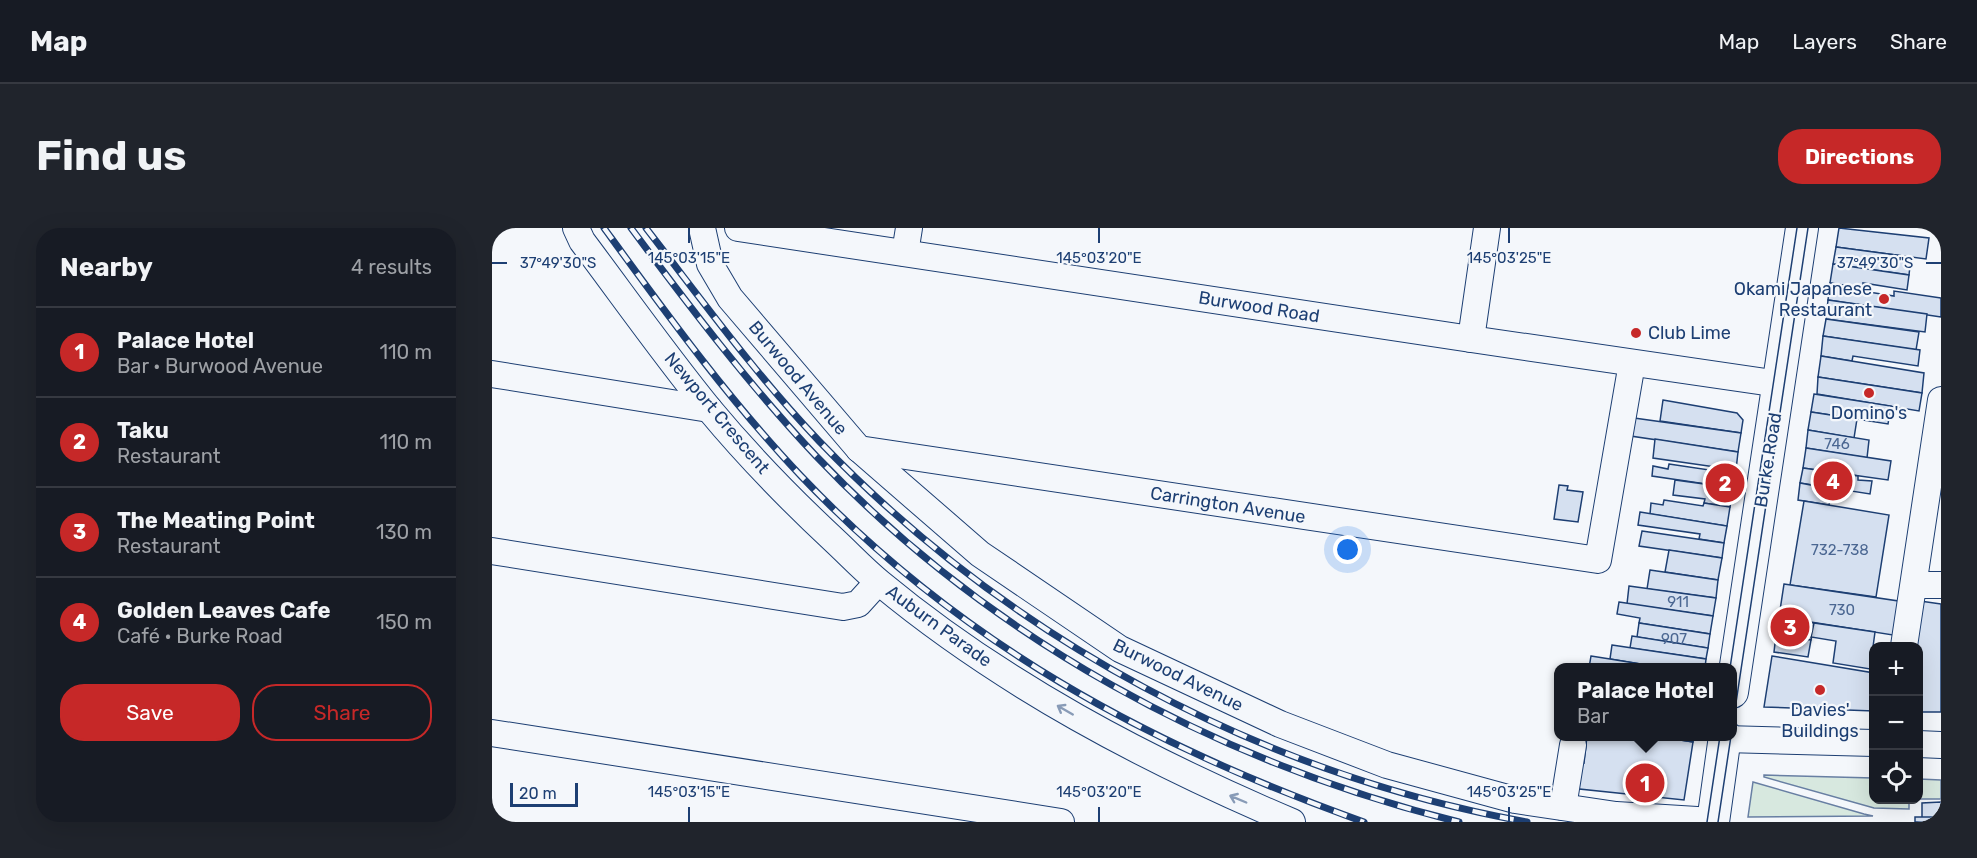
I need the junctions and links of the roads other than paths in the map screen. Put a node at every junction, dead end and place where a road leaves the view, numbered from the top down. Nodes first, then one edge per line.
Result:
1 (576, 228) edge
2 (702, 228) edge
3 (738, 228) edge
4 (909, 228) edge
5 (1487, 228) edge
6 (1802, 228) edge
7 (905, 253) junction
8 (1471, 339) junction
9 (1632, 363) junction
10 (492, 374) edge
11 (1779, 384) junction
12 (1941, 399) edge
13 (710, 409) junction
14 (859, 449) junction
15 (492, 551) edge
16 (878, 582) junction
17 (1914, 585) junction
18 (1941, 585) edge
19 (1905, 642) edge
20 (1736, 663) edge
21 (492, 733) edge
22 (1737, 738) edge
23 (1725, 741) edge
24 (1869, 743) edge
25 (1923, 744) edge
26 (1572, 745) dead end
27 (1941, 745) edge
28 (1563, 807) junction
29 (1713, 821) edge
30 (1061, 822) edge
31 (1292, 822) edge

1 - 13 street, Newport Crescent
2 - 14 street, Burwood Avenue
3 - 7 street, Burwood Road
4 - 7 street
5 - 8 street
6 - 11 main road, Burke Road
7 - 8 street, Burwood Road
8 - 9 street, Burwood Road
9 - 11 street, Burwood Road
9 - 14 street, Carrington Avenue
10 - 13 street
11 - 20 main road, Burke Road
12 - 17 street
13 - 16 street, Newport Crescent
14 - 28 street, Burwood Avenue
15 - 16 street, Auburn Parade
31 -> 16 street, Auburn Parade
17 - 18 street
17 - 19 street
21 - 30 street
22 - 24 street
23 - 29 main road
25 - 27 street
26 - 28 street
28 - 29 street, Burwood Avenue

